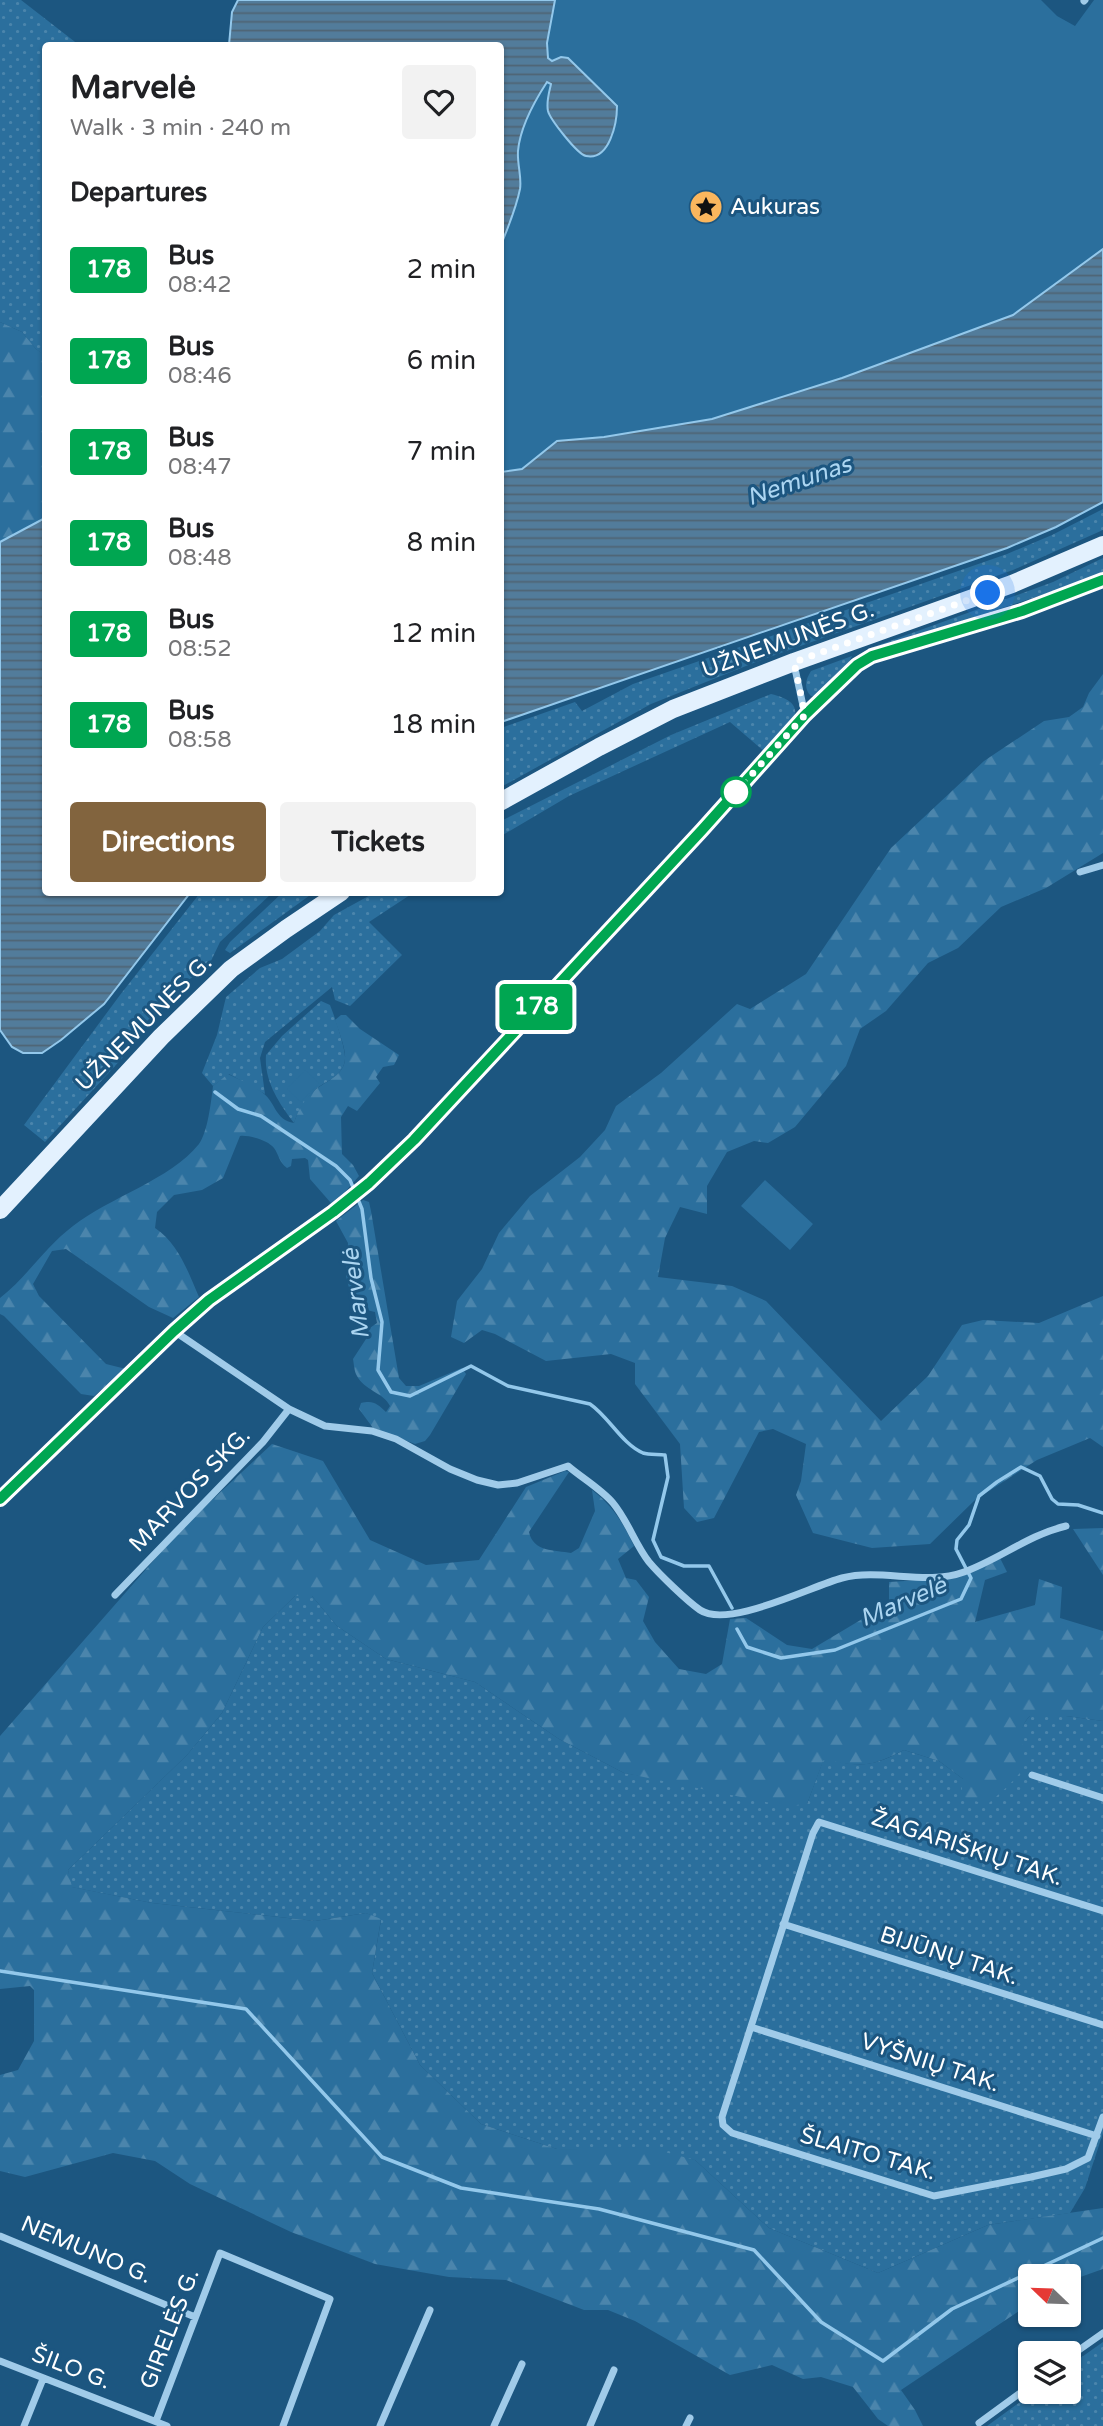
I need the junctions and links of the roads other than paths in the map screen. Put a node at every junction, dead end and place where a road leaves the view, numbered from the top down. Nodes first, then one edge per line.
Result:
1 (1103, 545) edge
2 (1103, 580) edge
3 (794, 662) junction
4 (805, 715) junction
5 (504, 800) edge
6 (1103, 865) edge
7 (1080, 872) dead end
8 (335, 896) edge
9 (0, 1210) edge
10 (174, 1331) junction
11 (289, 1409) junction
12 (0, 1499) edge
13 (1066, 1526) dead end
14 (115, 1595) dead end
15 (1032, 1775) dead end
16 (1103, 1798) edge
17 (1103, 1911) edge
18 (783, 1924) junction
19 (1103, 2025) edge
20 (751, 2027) junction
21 (1103, 2117) edge
22 (1097, 2136) junction
23 (0, 2236) edge
24 (430, 2310) dead end
25 (195, 2317) junction
26 (1103, 2333) edge
27 (1081, 2349) edge
28 (0, 2361) edge
29 (522, 2364) dead end
30 (614, 2370) dead end
31 (43, 2379) junction
32 (1018, 2394) edge
33 (690, 2418) dead end
34 (150, 2422) edge
35 (979, 2423) dead end
36 (24, 2426) edge
37 (167, 2426) edge
38 (283, 2426) edge
39 (380, 2426) edge
40 (494, 2426) edge
41 (590, 2426) edge
42 (687, 2426) edge

1 - 3 main road, UŽNEMUNĖS G.
2 - 4 street
3 - 4 street
3 - 5 main road, UŽNEMUNĖS G.
4 - 10 street
6 - 7 street
8 - 9 main road, UŽNEMUNĖS G.
10 - 11 street
10 - 12 street
11 - 13 street
11 - 14 street, MARVOS SKG.
15 - 16 street
17 - 18 street, ŽAGARIŠKIŲ TAK.
18 - 19 street, BIJŪNŲ TAK.
18 - 20 street
20 - 22 street, VYŠNIŲ TAK.
20 - 22 street, ŠLAITO TAK.
21 - 22 street
23 - 25 street, NEMUNO G.
24 - 39 street
25 - 34 street, GIRELĖS G.
25 - 38 street, GIRELĖS G.
26 - 27 street
28 - 31 street, ŠILO G.
29 - 40 street
30 - 41 street
31 - 34 street, ŠILO G.
31 - 36 street
32 - 35 street
33 - 42 street
34 - 37 street, ŠILO G.

